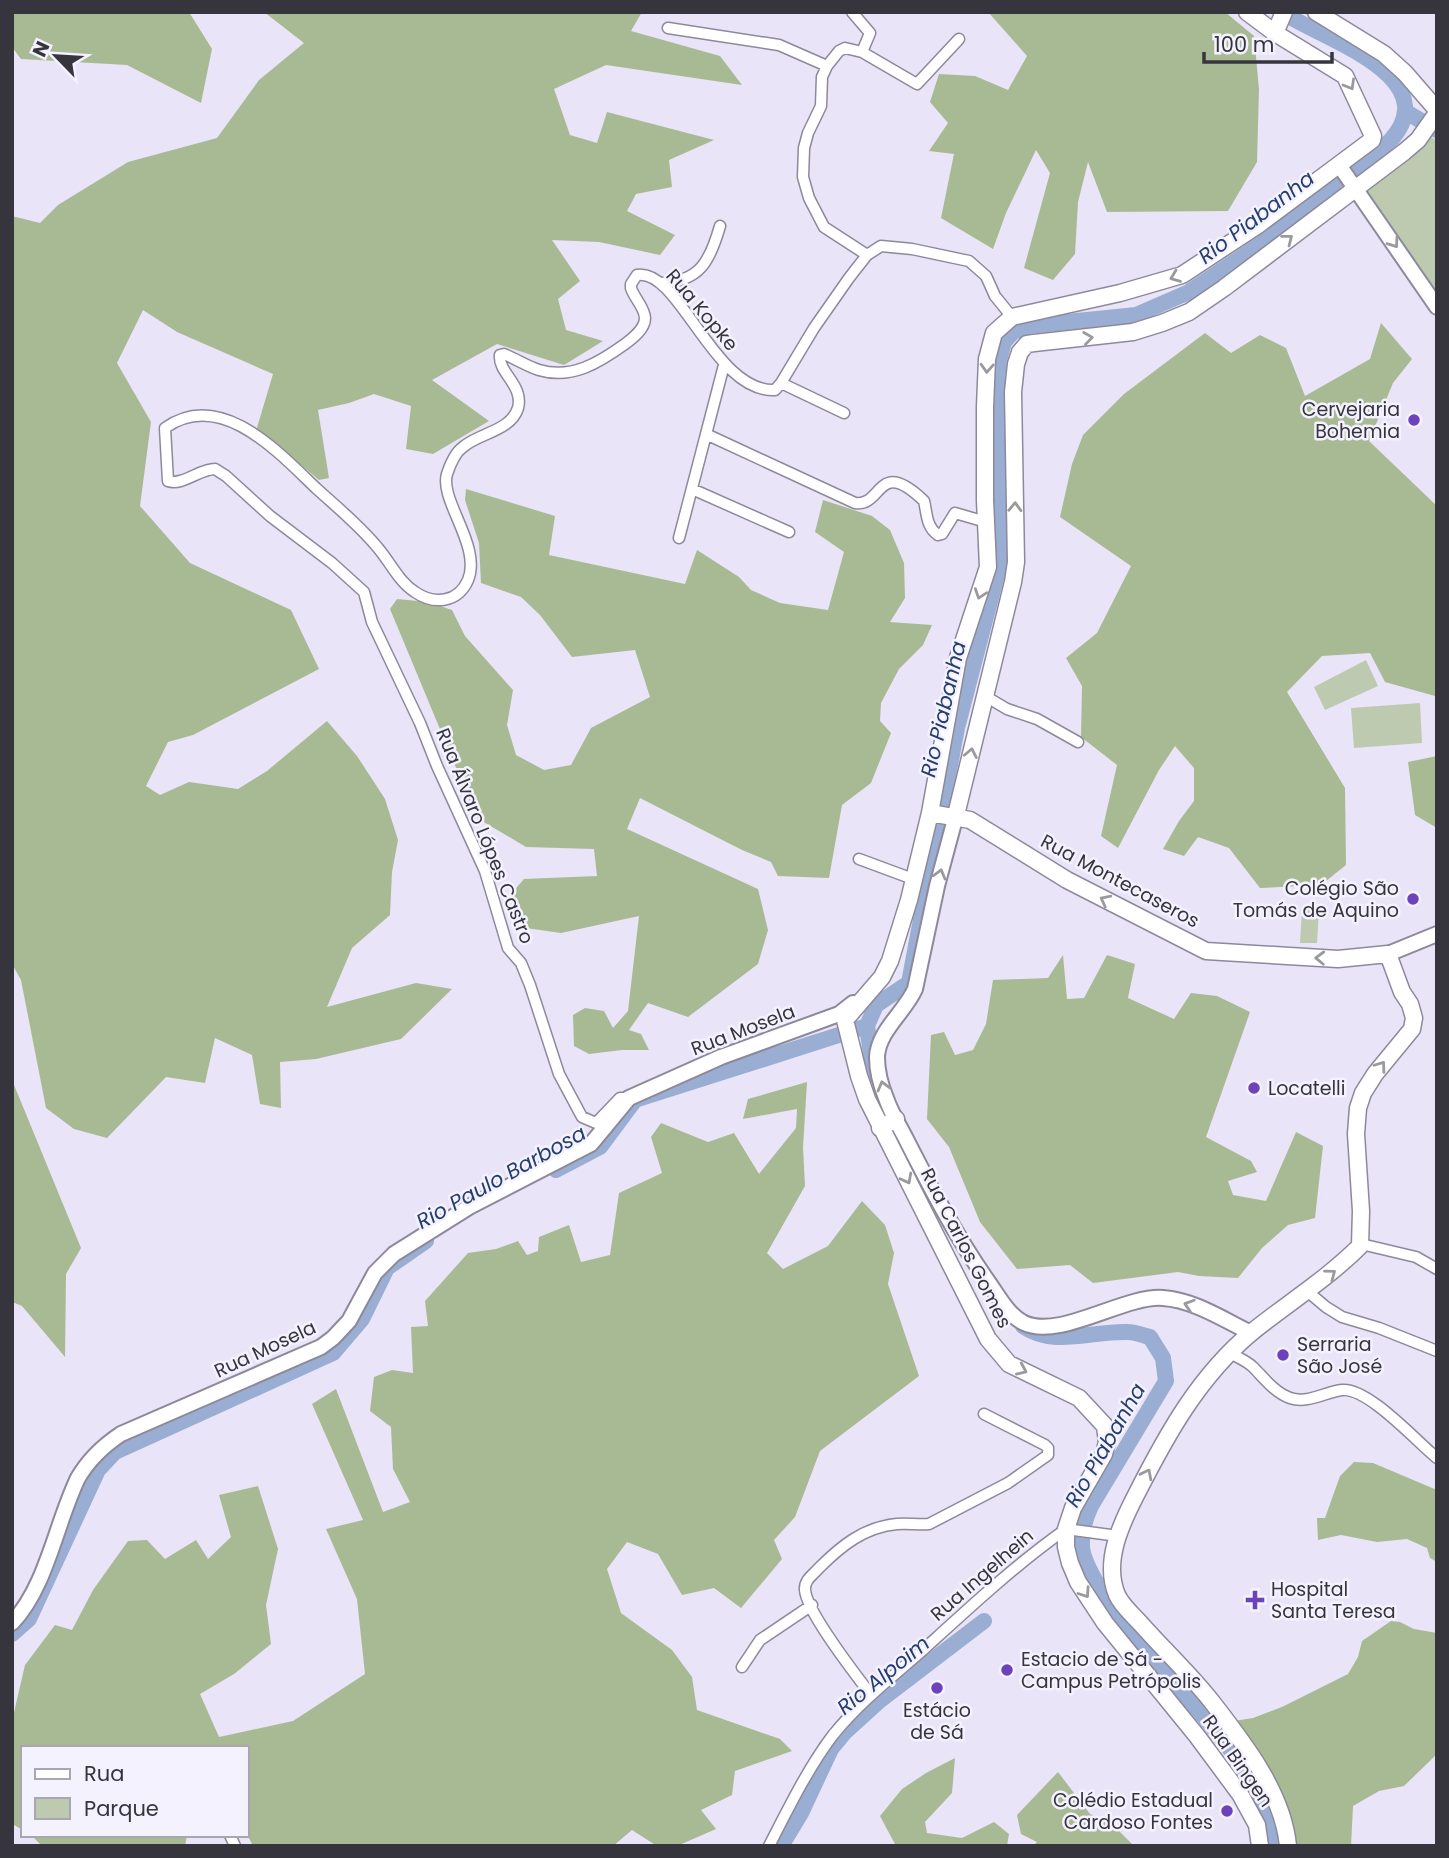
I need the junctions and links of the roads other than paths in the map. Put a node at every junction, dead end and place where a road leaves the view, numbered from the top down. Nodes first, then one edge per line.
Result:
1 (852, 12) edge
2 (1247, 12) edge
3 (1284, 12) edge
4 (1316, 12) edge
5 (668, 28) dead end
6 (1275, 33) junction
7 (959, 39) dead end
8 (862, 52) junction
9 (827, 66) junction
10 (1436, 114) edge
11 (1340, 166) junction
12 (1353, 186) junction
13 (720, 226) dead end
14 (867, 255) junction
15 (660, 284) junction
16 (1437, 307) edge
17 (1012, 317) junction
18 (1027, 344) junction
19 (724, 365) junction
20 (781, 383) junction
21 (845, 413) dead end
22 (708, 435) junction
23 (692, 489) junction
24 (986, 522) junction
25 (789, 532) dead end
26 (679, 538) dead end
27 (332, 563) joint
28 (985, 696) junction
29 (1078, 742) dead end
30 (930, 813) junction
31 (955, 819) junction
32 (859, 859) dead end
33 (913, 879) junction
34 (1436, 938) edge
35 (1388, 954) junction
36 (842, 1017) junction
37 (629, 1098) junction
38 (896, 1119) junction
39 (880, 1128) junction
40 (1361, 1244) junction
41 (1437, 1269) edge
42 (1307, 1291) junction
43 (1251, 1333) junction
44 (1437, 1351) edge
45 (1230, 1353) junction
46 (984, 1414) dead end
47 (1437, 1458) edge
48 (1066, 1530) junction
49 (1118, 1536) junction
50 (812, 1605) junction
51 (12, 1623) edge
52 (742, 1667) dead end
53 (872, 1695) junction
54 (769, 1846) edge
55 (1260, 1846) edge
56 (1288, 1846) edge

1 - 8 street
2 - 6 main road
3 - 6 main road
4 - 10 main road
5 - 9 street
6 -> 11 main road
7 - 8 street
8 - 9 street
9 - 14 street
10 - 12 main road
11 - 12 street
11 -> 17 main road
12 -> 16 street
18 -> 12 main road
13 - 15 street
14 - 17 street
14 - 20 street
15 - 19 street, Rua Kopke
15 - 27 street, Rua Kopke
17 - 18 main road
17 -> 24 main road
28 -> 18 main road
19 - 20 street, Rua Kopke
19 - 22 street
20 - 21 street
22 - 23 street
22 - 24 street
23 - 25 street
23 - 26 street
24 -> 30 main road
27 - 37 street, Rua Álvaro Lópes Castro
28 - 29 street
31 -> 28 main road
30 - 31 main road, Rua Montecaseros
30 - 33 main road
35 -> 31 main road, Rua Montecaseros
38 -> 31 street
32 - 33 street
33 - 36 main road
34 - 35 street, Rua Montecaseros
40 -> 35 main road
36 - 37 street, Rua Mosela
36 - 39 main road, Rua Carlos Gomes
37 - 51 street, Rua Mosela
38 - 39 main road
43 -> 38 street
39 -> 48 main road, Rua Carlos Gomes
40 - 41 street
42 -> 40 main road, Rua Bingen
42 - 43 main road, Rua Bingen
42 - 44 street
43 - 45 main road, Rua Bingen
45 - 47 street
49 -> 45 main road, Rua Bingen
46 - 50 street
48 - 49 street
48 - 53 street, Rua Ingelhein
48 -> 55 main road, Rua Bingen
49 - 56 main road, Rua Bingen
50 - 52 street
50 - 53 street
53 - 54 street, Rua Ingelhein

